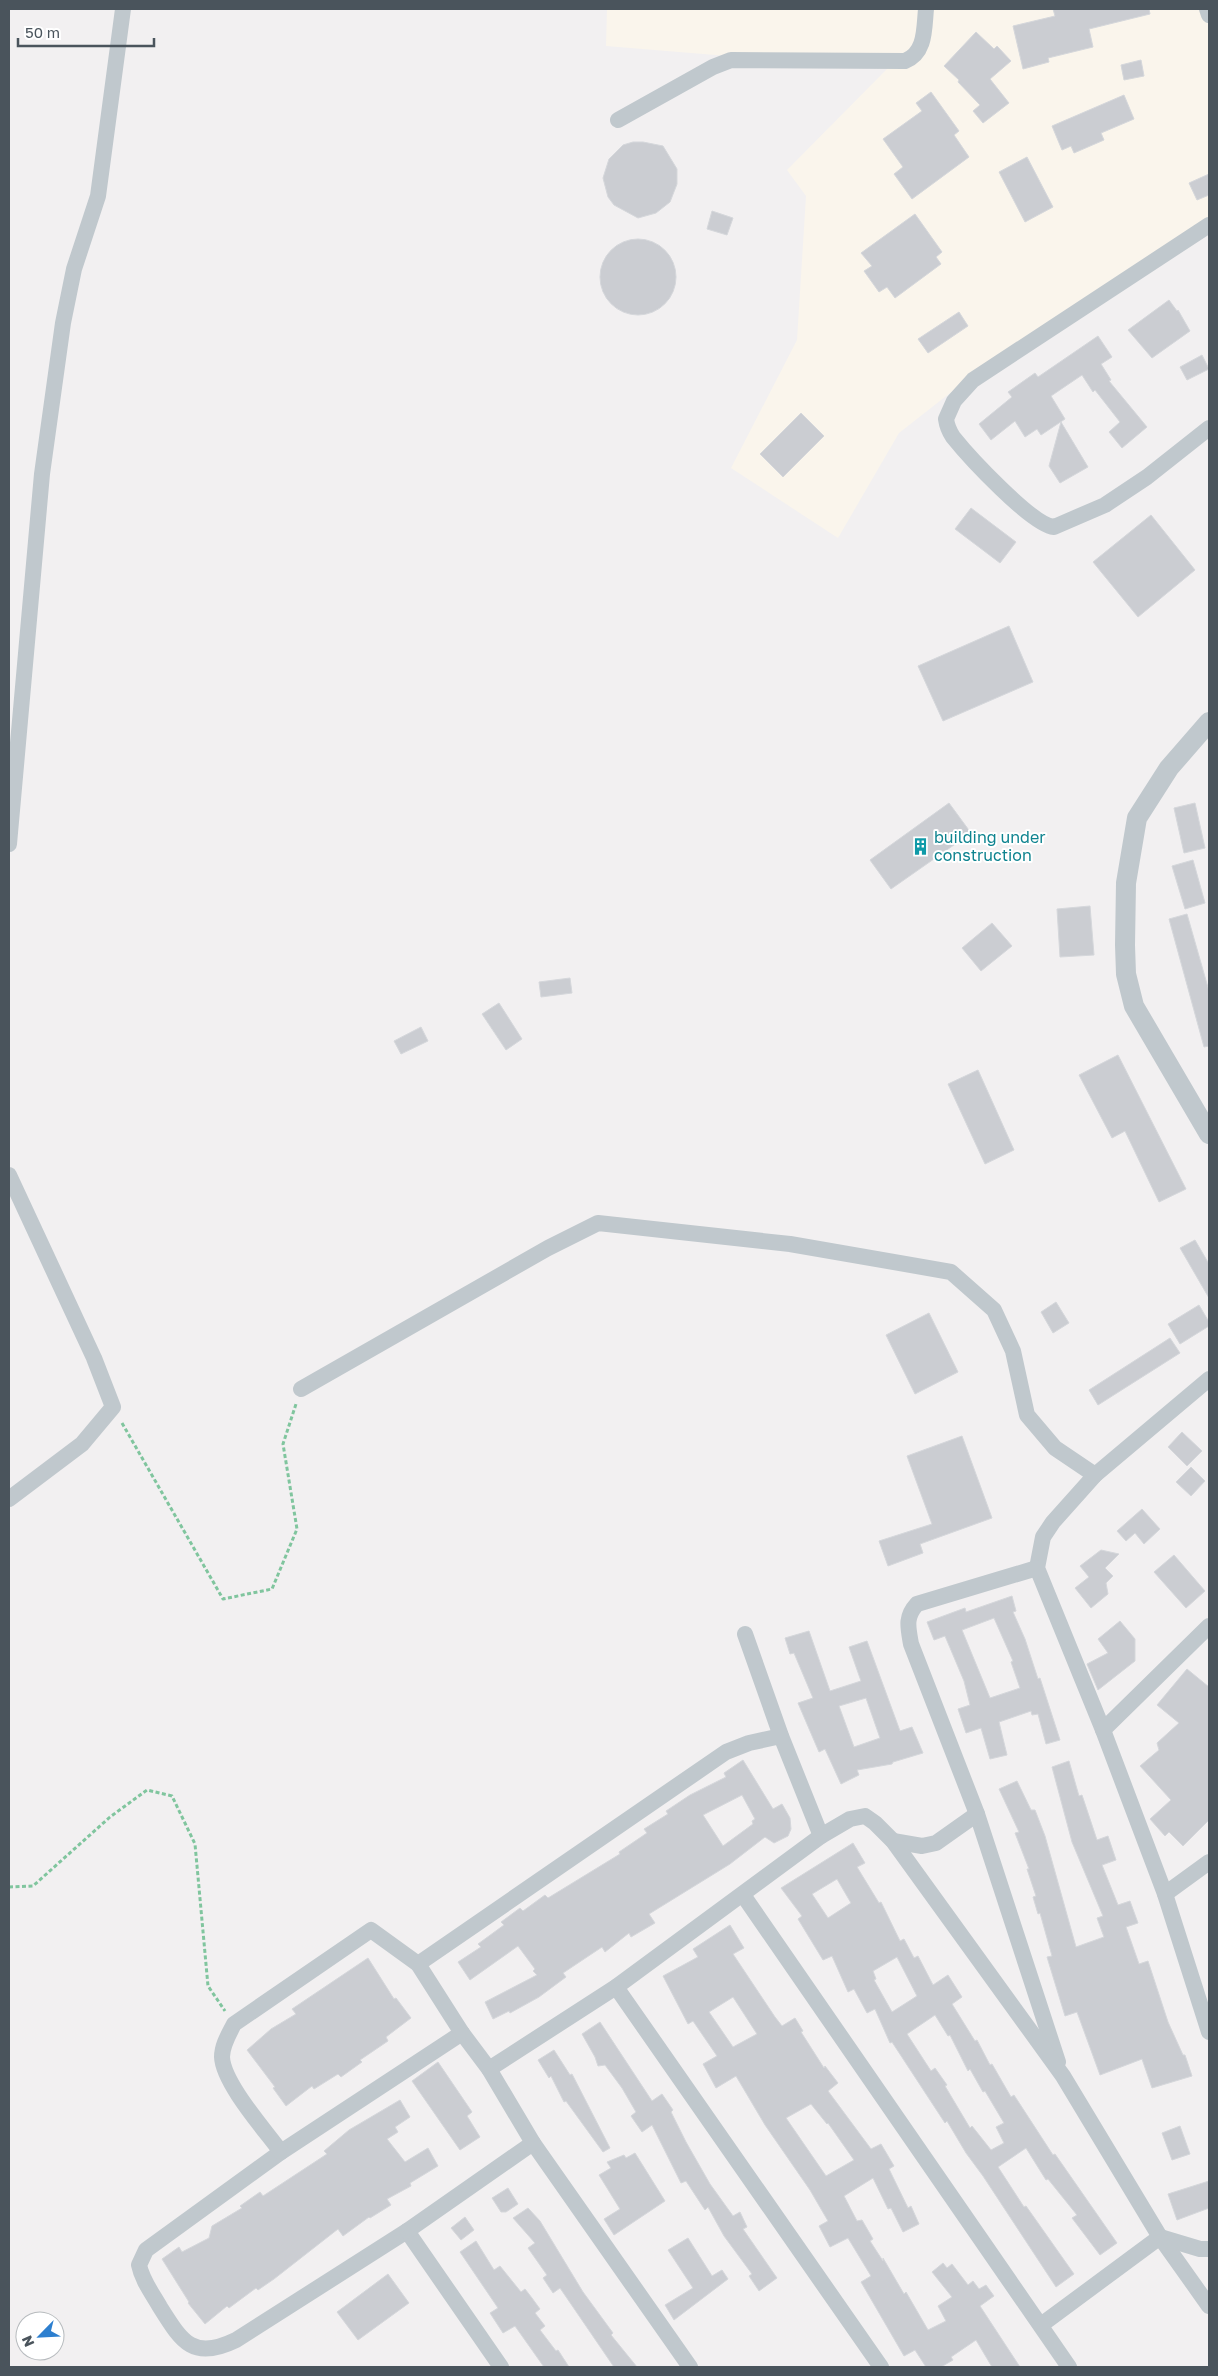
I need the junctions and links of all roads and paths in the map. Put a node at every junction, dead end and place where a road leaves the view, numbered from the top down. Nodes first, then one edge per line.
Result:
1 (123, 9) edge
2 (926, 9) edge
3 (1207, 9) edge
4 (1209, 16) edge
5 (618, 120) dead end
6 (1209, 225) edge
7 (1209, 428) edge
8 (1209, 722) edge
9 (9, 844) edge
10 (1209, 1134) edge
11 (9, 1175) edge
12 (1209, 1379) edge
13 (301, 1389) joint
14 (113, 1407) junction
15 (1095, 1475) junction
16 (9, 1499) edge
17 (1037, 1568) junction
18 (1209, 1626) edge
19 (746, 1634) dead end
20 (1103, 1730) junction
21 (781, 1736) junction
22 (977, 1814) junction
23 (822, 1836) junction
24 (893, 1841) junction
25 (1209, 1862) edge
26 (9, 1887) edge
27 (1165, 1894) junction
28 (743, 1895) junction
29 (418, 1964) junction
30 (616, 1987) junction
31 (234, 2024) junction
32 (1209, 2032) edge
33 (462, 2033) junction
34 (489, 2069) junction
35 (1063, 2076) junction
36 (533, 2143) junction
37 (281, 2152) junction
38 (407, 2231) junction
39 (1160, 2237) junction
40 (1209, 2249) edge
41 (1209, 2306) edge
42 (1041, 2325) junction
43 (501, 2367) edge
44 (690, 2367) edge
45 (881, 2367) edge
46 (1069, 2367) edge

1 - 9 street
2 - 5 street
3 - 4 street
6 - 7 street
8 - 10 street
11 - 14 street
12 - 15 street
13 - 14 path
13 - 15 street
14 - 16 street
15 - 17 street
17 - 20 street
17 - 22 street
18 - 20 street
19 - 21 street
20 - 27 street
21 - 23 street
21 - 29 street
22 - 24 street
22 - 35 street
23 - 24 street
23 - 28 street
24 - 35 street
25 - 27 street
26 - 31 path
27 - 32 street
28 - 30 street
28 - 42 street
29 - 31 street
29 - 33 street
30 - 34 street
30 - 45 street
31 - 37 street
33 - 34 street
33 - 37 street
34 - 36 street
35 - 39 street
36 - 38 street
36 - 44 street
37 - 38 street
38 - 43 street
39 - 40 street
39 - 41 street
39 - 42 street
42 - 46 street

